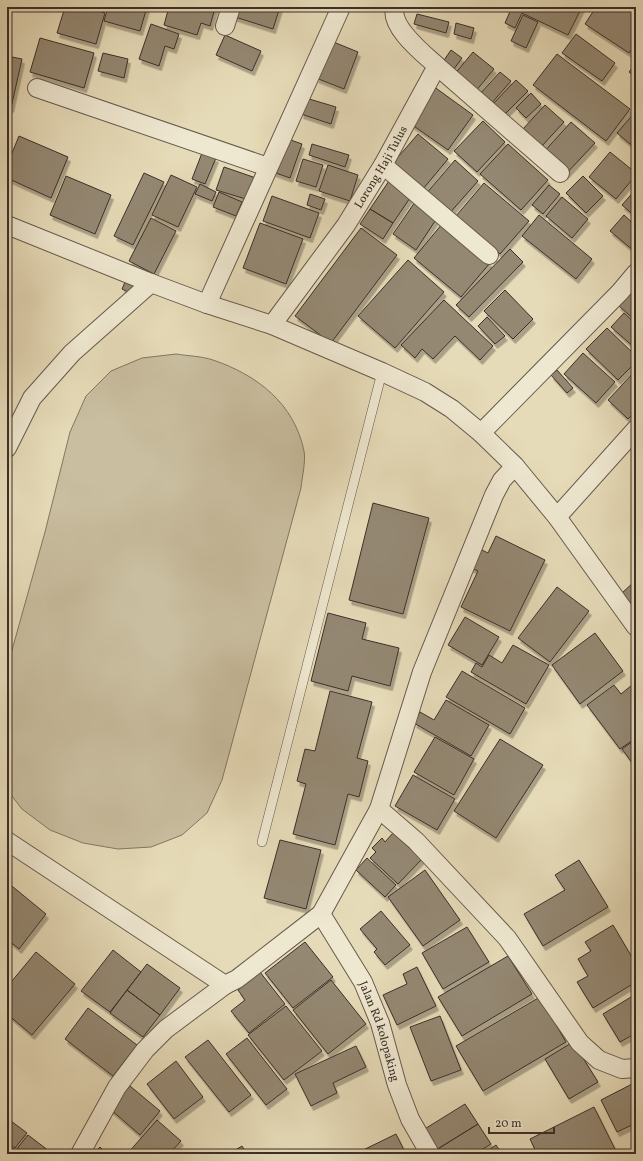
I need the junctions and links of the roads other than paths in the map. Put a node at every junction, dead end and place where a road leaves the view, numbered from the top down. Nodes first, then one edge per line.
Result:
1 (231, 7) edge
2 (341, 7) edge
3 (395, 7) edge
4 (225, 26) dead end
5 (437, 66) junction
6 (37, 88) dead end
7 (383, 165) junction
8 (268, 167) junction
9 (560, 173) dead end
10 (7, 225) edge
11 (489, 255) dead end
12 (636, 273) edge
13 (151, 283) junction
14 (207, 304) junction
15 (272, 325) junction
16 (382, 372) junction
17 (636, 429) edge
18 (481, 432) junction
19 (7, 448) edge
20 (515, 466) junction
21 (557, 517) junction
22 (636, 627) edge
23 (379, 809) junction
24 (7, 841) edge
25 (262, 842) dead end
26 (320, 914) junction
27 (225, 985) junction
28 (636, 1068) edge
29 (80, 1154) edge
30 (430, 1154) edge

1 - 4 street
2 - 8 street
3 - 5 street
5 - 7 street, Lorong Haji Tulus
5 - 9 street
6 - 8 street
7 - 11 street
7 - 15 street, Lorong Haji Tulus
8 - 14 street
10 - 13 street
12 - 18 street
13 - 14 street
13 - 19 street
14 - 15 street
15 - 16 street
16 - 18 street
16 - 25 lane
17 - 21 street
18 - 20 street
20 - 21 street
20 - 23 street
21 - 22 street
23 - 26 street
23 - 28 street
24 - 27 street
26 - 27 street
26 - 30 street, Jalan Rd kolopaking
27 - 29 street

